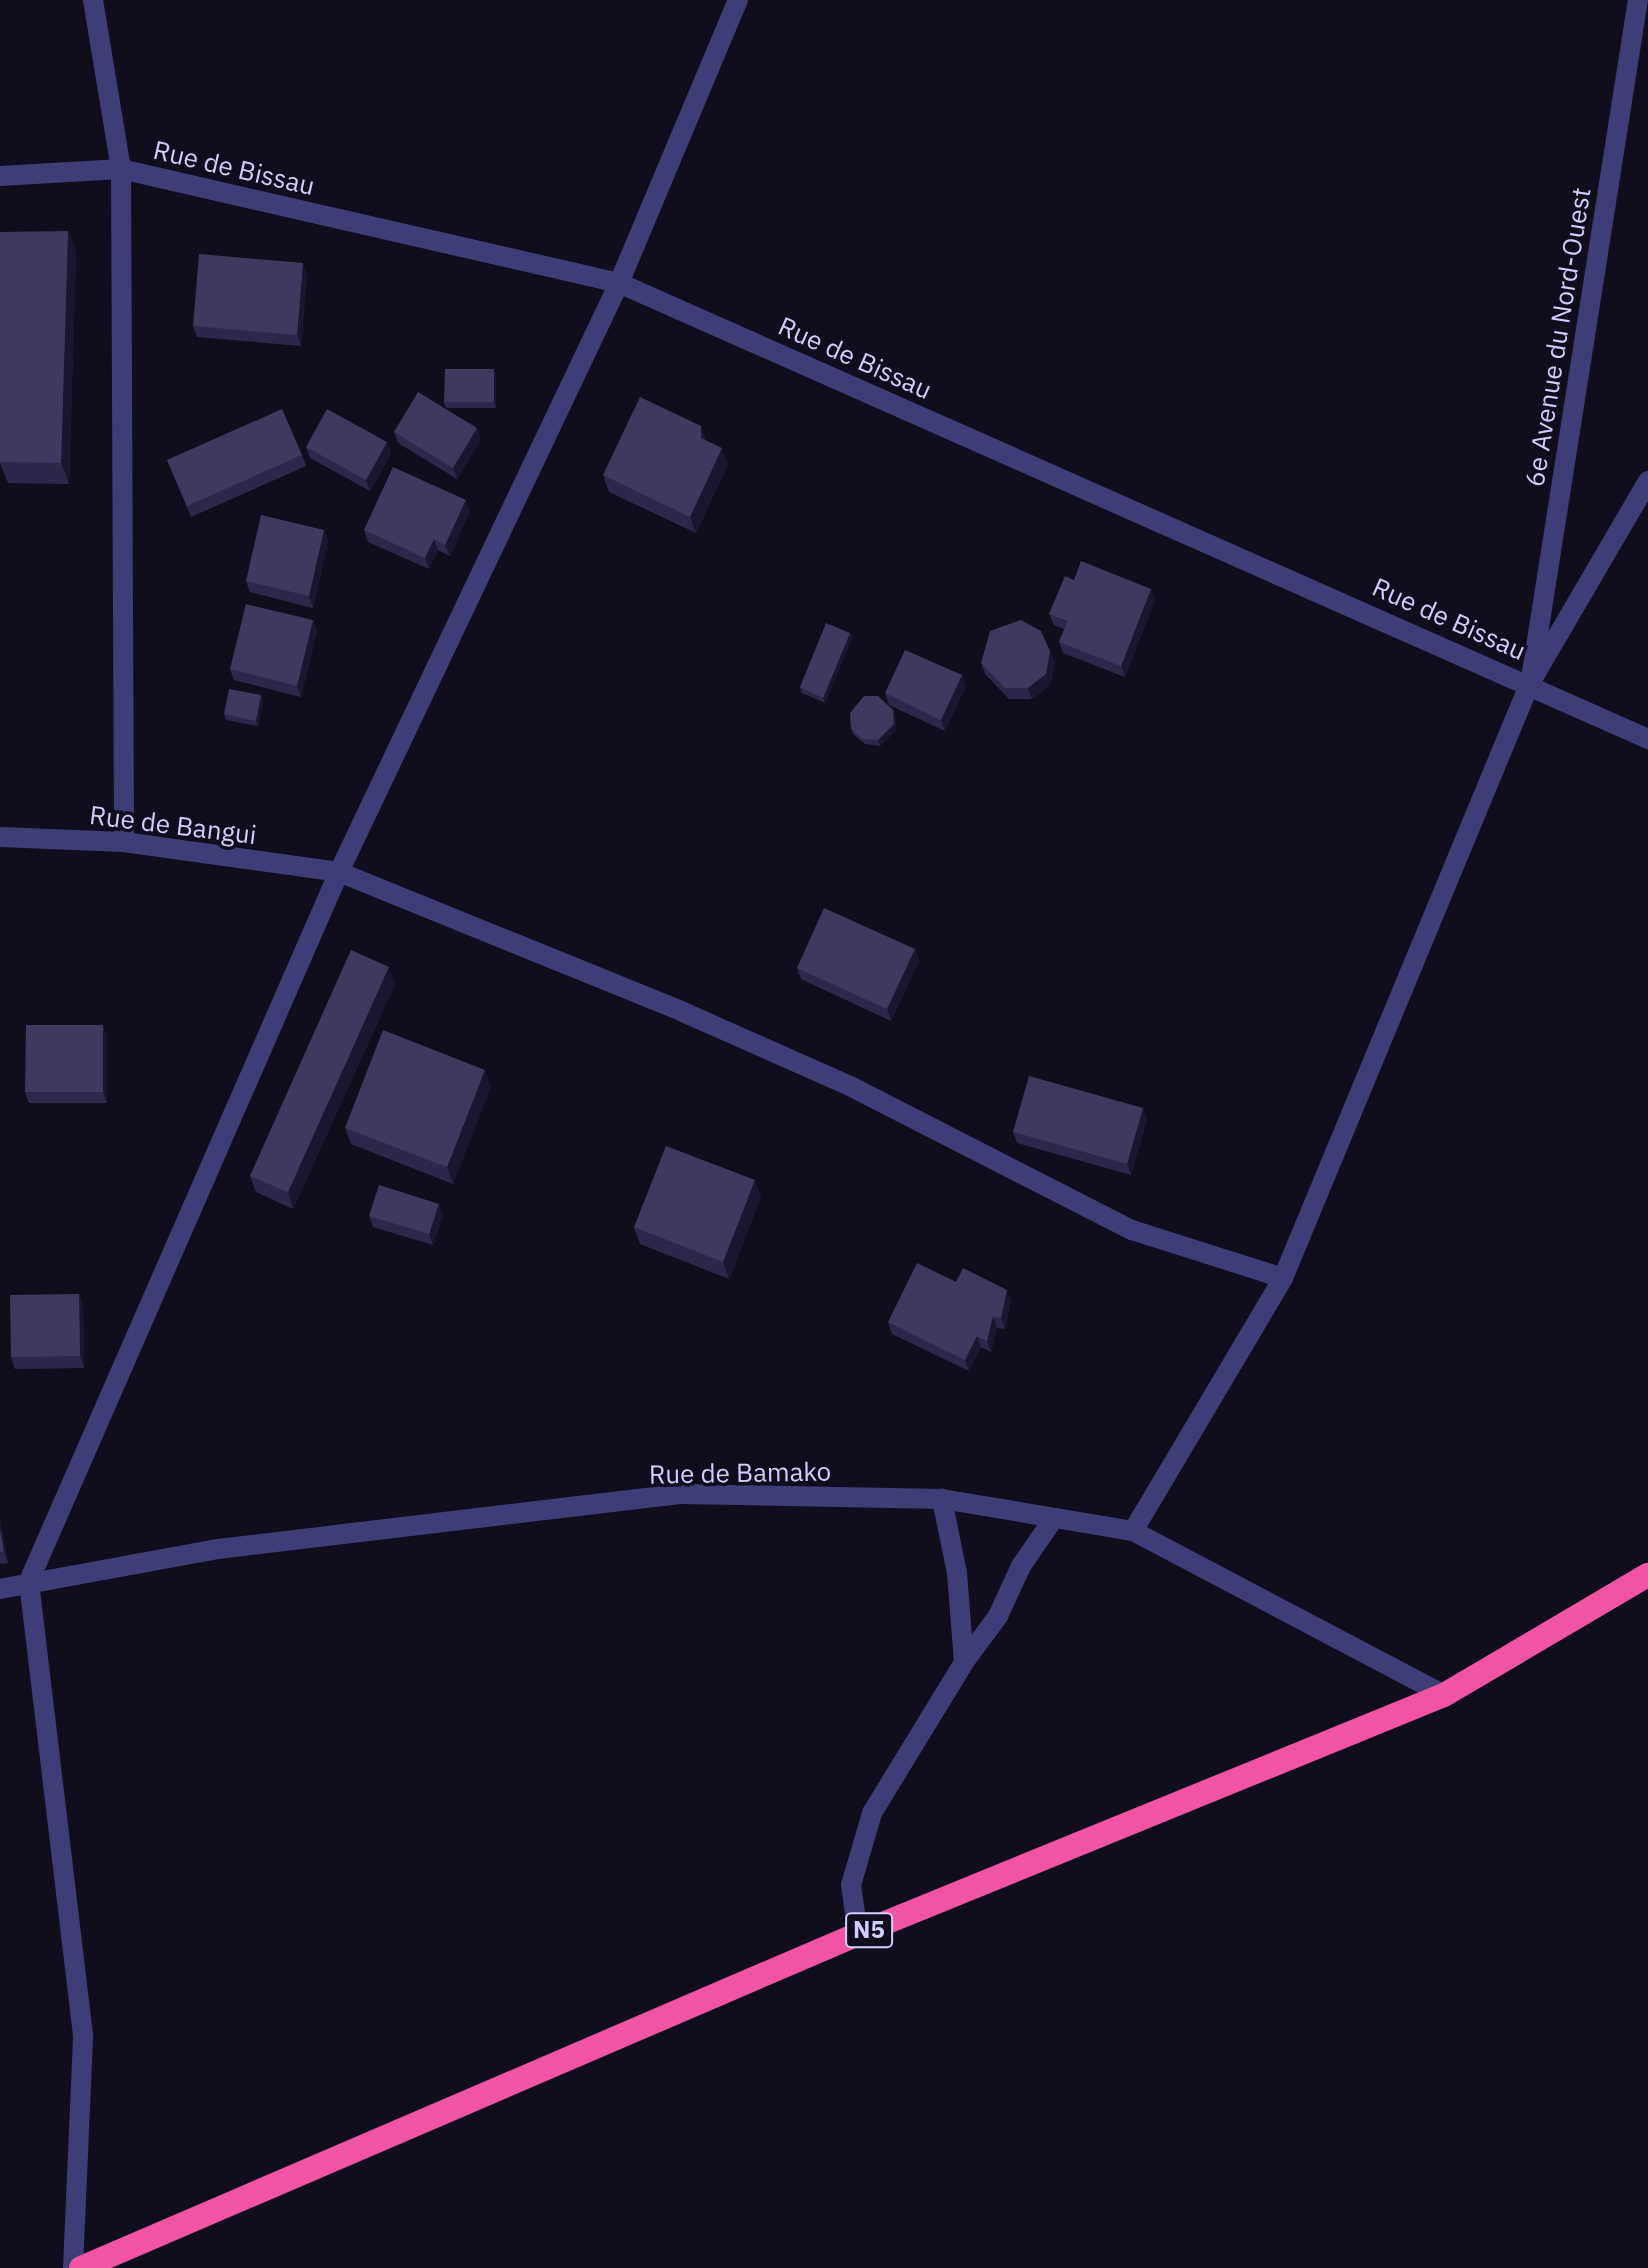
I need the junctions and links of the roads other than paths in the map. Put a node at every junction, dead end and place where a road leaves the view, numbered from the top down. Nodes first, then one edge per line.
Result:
1 (93, 0) edge
2 (738, 0) edge
3 (1638, 0) edge
4 (121, 169) junction
5 (0, 176) edge
6 (619, 283) junction
7 (1648, 481) edge
8 (1530, 683) junction
9 (1648, 739) edge
10 (0, 837) edge
11 (124, 842) junction
12 (339, 872) junction
13 (1283, 1278) junction
14 (942, 1499) junction
15 (1054, 1518) junction
16 (1133, 1531) junction
17 (1648, 1575) edge
18 (29, 1581) junction
19 (0, 1589) edge
20 (964, 1662) junction
21 (1444, 1695) junction
22 (858, 1934) junction
23 (73, 2268) edge
24 (81, 2268) edge

1 - 4 street
2 - 6 street
3 - 8 street, 6e Avenue du Nord-Ouest
4 - 5 street, Rue de Bissau
4 - 6 street, Rue de Bissau
4 - 11 street
6 - 8 street, Rue de Bissau
6 - 12 street
7 - 8 street
8 - 9 street, Rue de Bissau
8 - 13 street
10 - 11 street, Rue de Bangui
11 - 12 street, Rue de Bangui
12 - 13 street, Rue de Bangui
12 - 18 street
13 - 16 street
14 - 15 street, Rue de Bamako
14 - 18 street, Rue de Bamako
14 - 20 street
15 - 16 street, Rue de Bamako
15 - 20 street
16 - 21 street, Rue de Bamako
17 - 21 highway, N5
18 - 19 street, Rue de Bamako
18 - 23 street
20 - 22 street
21 - 22 highway, N5
22 - 24 highway, N5

